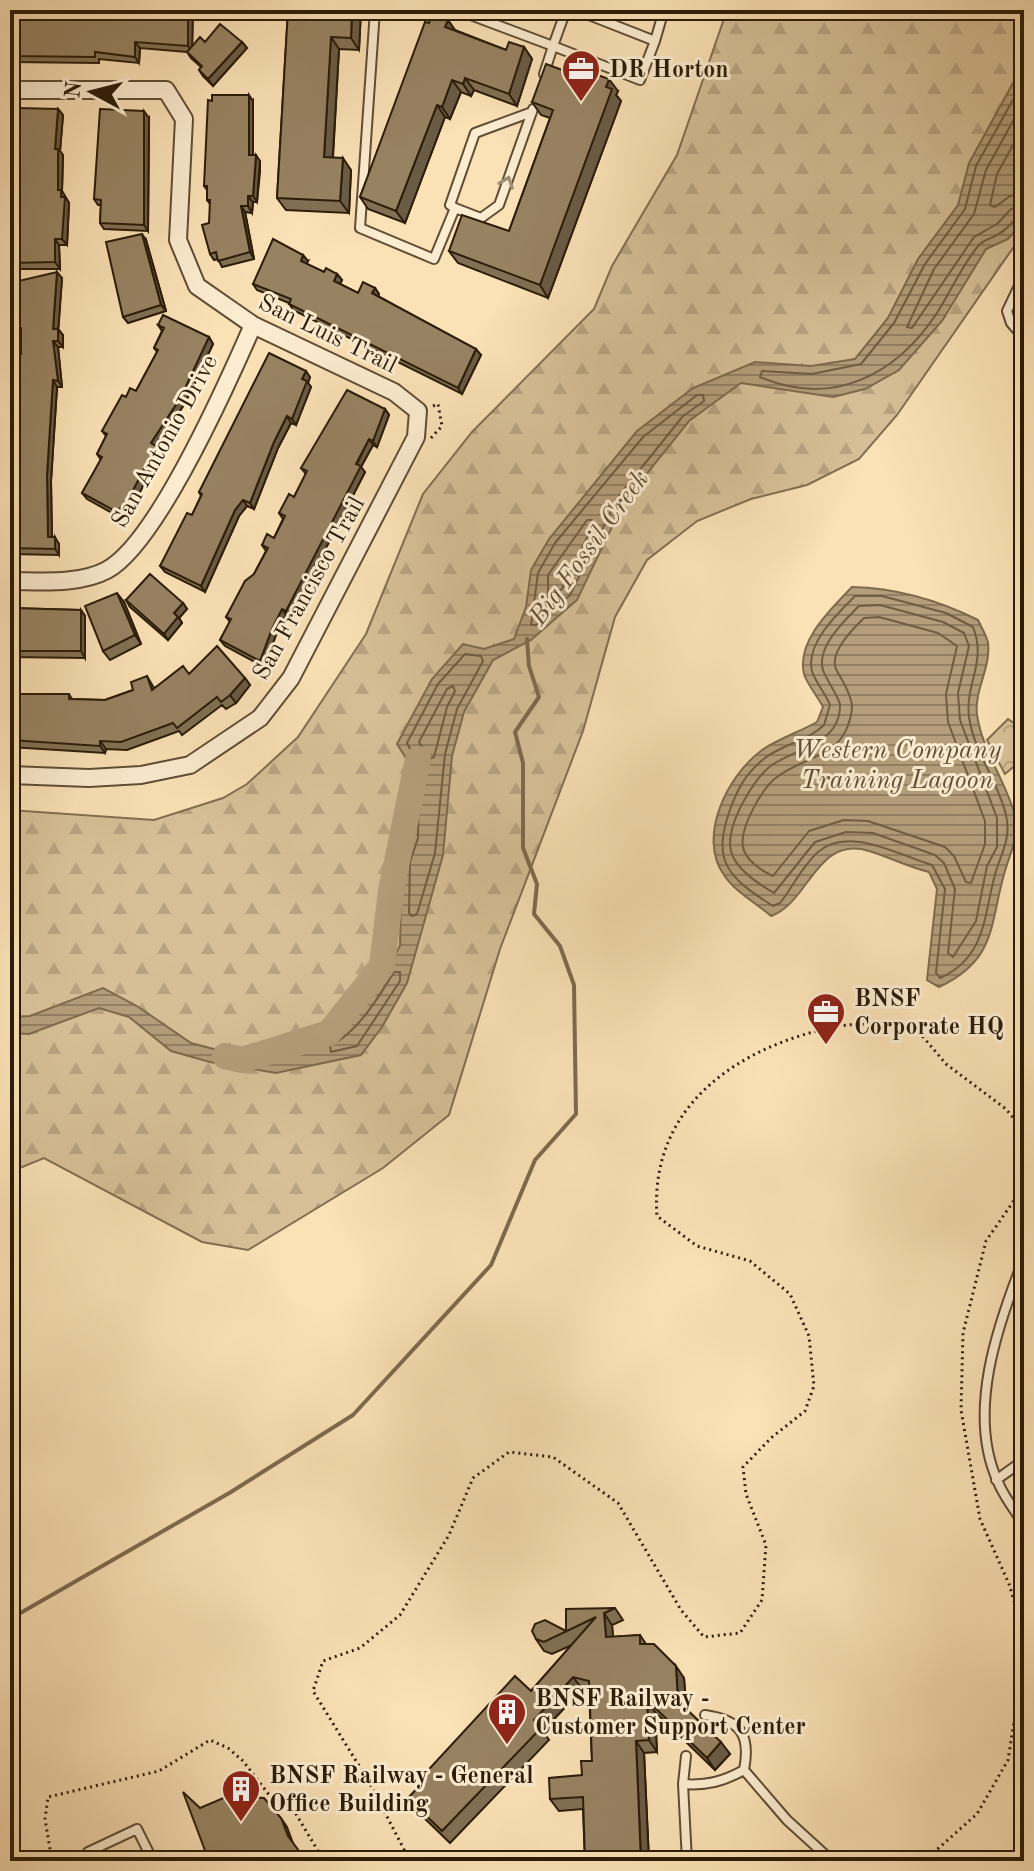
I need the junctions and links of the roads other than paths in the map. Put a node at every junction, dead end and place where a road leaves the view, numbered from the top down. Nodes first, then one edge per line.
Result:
1 (375, 10) edge
2 (457, 10) edge
3 (566, 10) edge
4 (576, 10) edge
5 (664, 10) edge
6 (655, 41) junction
7 (553, 46) junction
8 (540, 86) edge
9 (10, 90) edge
10 (536, 99) edge
11 (532, 112) junction
12 (455, 208) junction
13 (1024, 275) edge
14 (253, 325) junction
15 (1024, 338) edge
16 (418, 411) joint
17 (10, 581) edge
18 (10, 775) edge
19 (1024, 1258) edge
20 (1024, 1460) edge
21 (996, 1480) junction
22 (1024, 1524) edge
23 (705, 1715) dead end
24 (686, 1756) edge
25 (744, 1770) junction
26 (683, 1784) junction
27 (83, 1861) edge
28 (153, 1861) edge
29 (687, 1861) edge
30 (832, 1861) edge

1 - 12 lane
2 - 7 lane
3 - 7 lane
4 - 6 lane
5 - 6 lane
6 - 7 lane
7 - 8 lane
9 - 14 street, San Luis Trail
10 - 11 lane
11 - 12 lane
12 -> 11 lane
13 - 15 lane
14 - 16 street, San Luis Trail
14 - 17 street, San Antonio Drive
16 - 18 street, San Francisco Trail
19 - 21 lane
20 - 21 lane
21 - 22 lane
23 - 25 lane
24 - 26 lane
25 - 26 lane
25 - 30 lane
26 - 29 lane
27 - 28 lane

